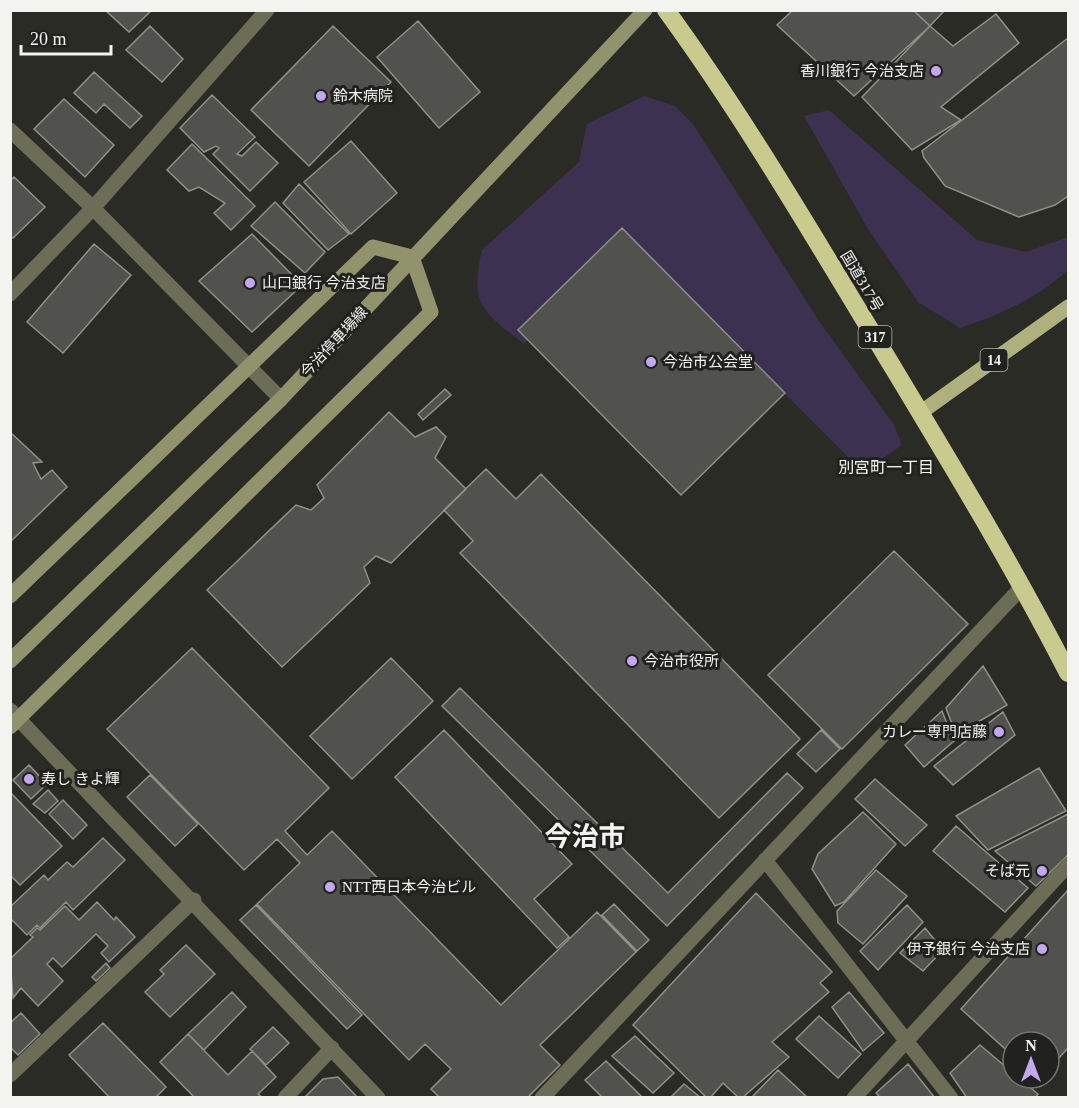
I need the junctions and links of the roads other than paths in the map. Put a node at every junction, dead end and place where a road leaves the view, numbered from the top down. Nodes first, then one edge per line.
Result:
1 (267, 10) edge
2 (645, 10) edge
3 (666, 10) edge
4 (10, 130) edge
5 (93, 208) junction
6 (412, 257) junction
7 (10, 294) edge
8 (1068, 307) edge
9 (250, 369) junction
10 (281, 399) junction
11 (920, 413) junction
12 (1023, 586) junction
13 (10, 596) edge
14 (10, 661) edge
15 (1068, 673) edge
16 (13, 719) edge
17 (765, 860) junction
18 (1068, 865) edge
19 (194, 900) junction
20 (907, 1042) junction
21 (332, 1048) junction
22 (10, 1075) edge
23 (285, 1098) edge
24 (378, 1098) edge
25 (542, 1098) edge
26 (854, 1098) edge
27 (951, 1098) edge

1 - 5 street
2 - 6 main road, 今治停車場線
3 - 11 highway, 国道317号 / 317
4 - 5 street
5 - 7 street
5 - 9 street
6 - 9 main road
6 - 10 main road, 今治停車場線
6 - 16 main road
8 - 11 main road, 14
9 - 10 street
9 - 13 main road
10 - 14 main road, 今治停車場線
11 - 12 highway, 国道317号 / 317
12 - 15 highway, 国道317号 / 317
12 - 17 street
16 - 19 street
17 - 20 street
17 - 25 street
18 - 20 street
19 - 21 street
19 - 22 street
20 - 26 street
20 - 27 street
21 - 23 street
21 - 24 street

